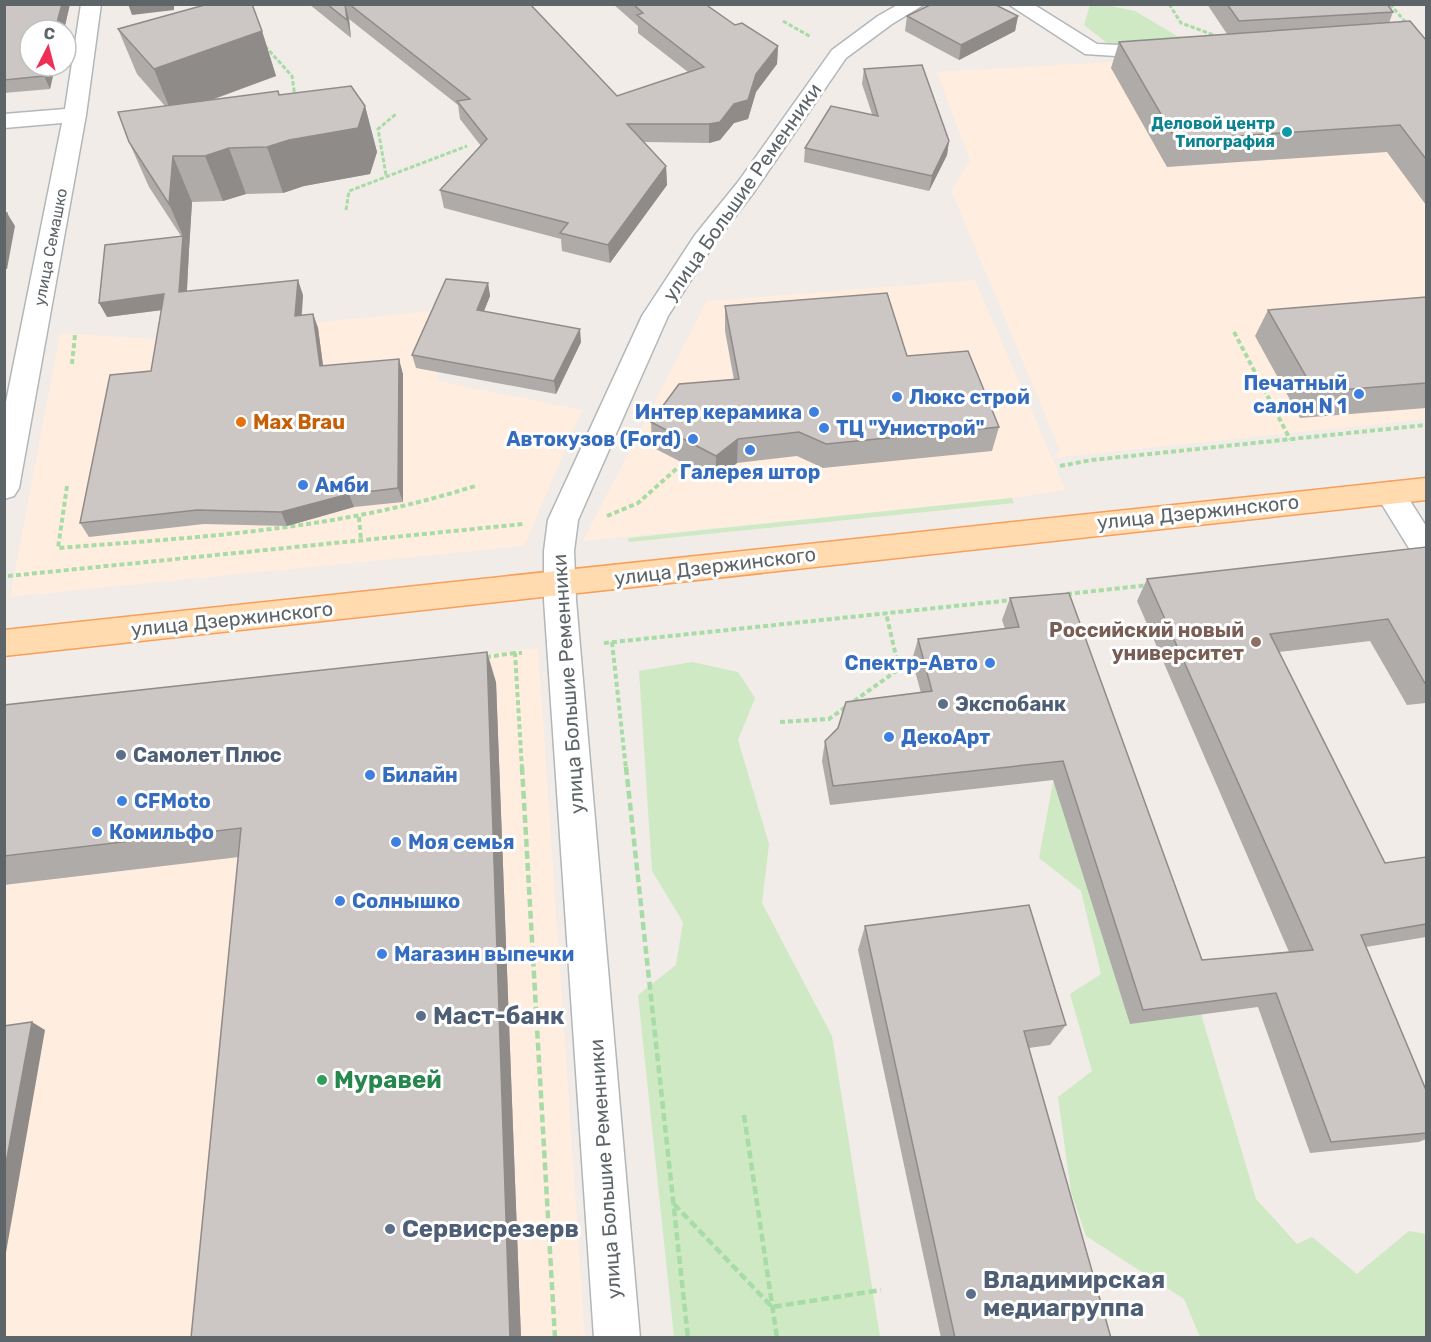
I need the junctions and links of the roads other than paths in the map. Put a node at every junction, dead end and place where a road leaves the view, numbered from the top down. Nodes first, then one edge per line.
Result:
1 (91, 4) edge
2 (915, 4) edge
3 (1018, 4) edge
4 (1181, 52) edge
5 (75, 115) junction
6 (4, 121) edge
7 (4, 488) edge
8 (1426, 489) edge
9 (1390, 493) junction
10 (1426, 550) edge
11 (560, 584) junction
12 (4, 644) edge
13 (617, 1338) edge

1 - 5 street, улица Семашко
2 - 11 street, улица Большие Ременники
3 - 4 street
5 - 6 street
5 - 7 street, улица Семашко
8 - 9 main road, улица Дзержинского
9 - 10 street
9 - 11 main road, улица Дзержинского
11 - 12 main road, улица Дзержинского
11 - 13 street, улица Большие Ременники

